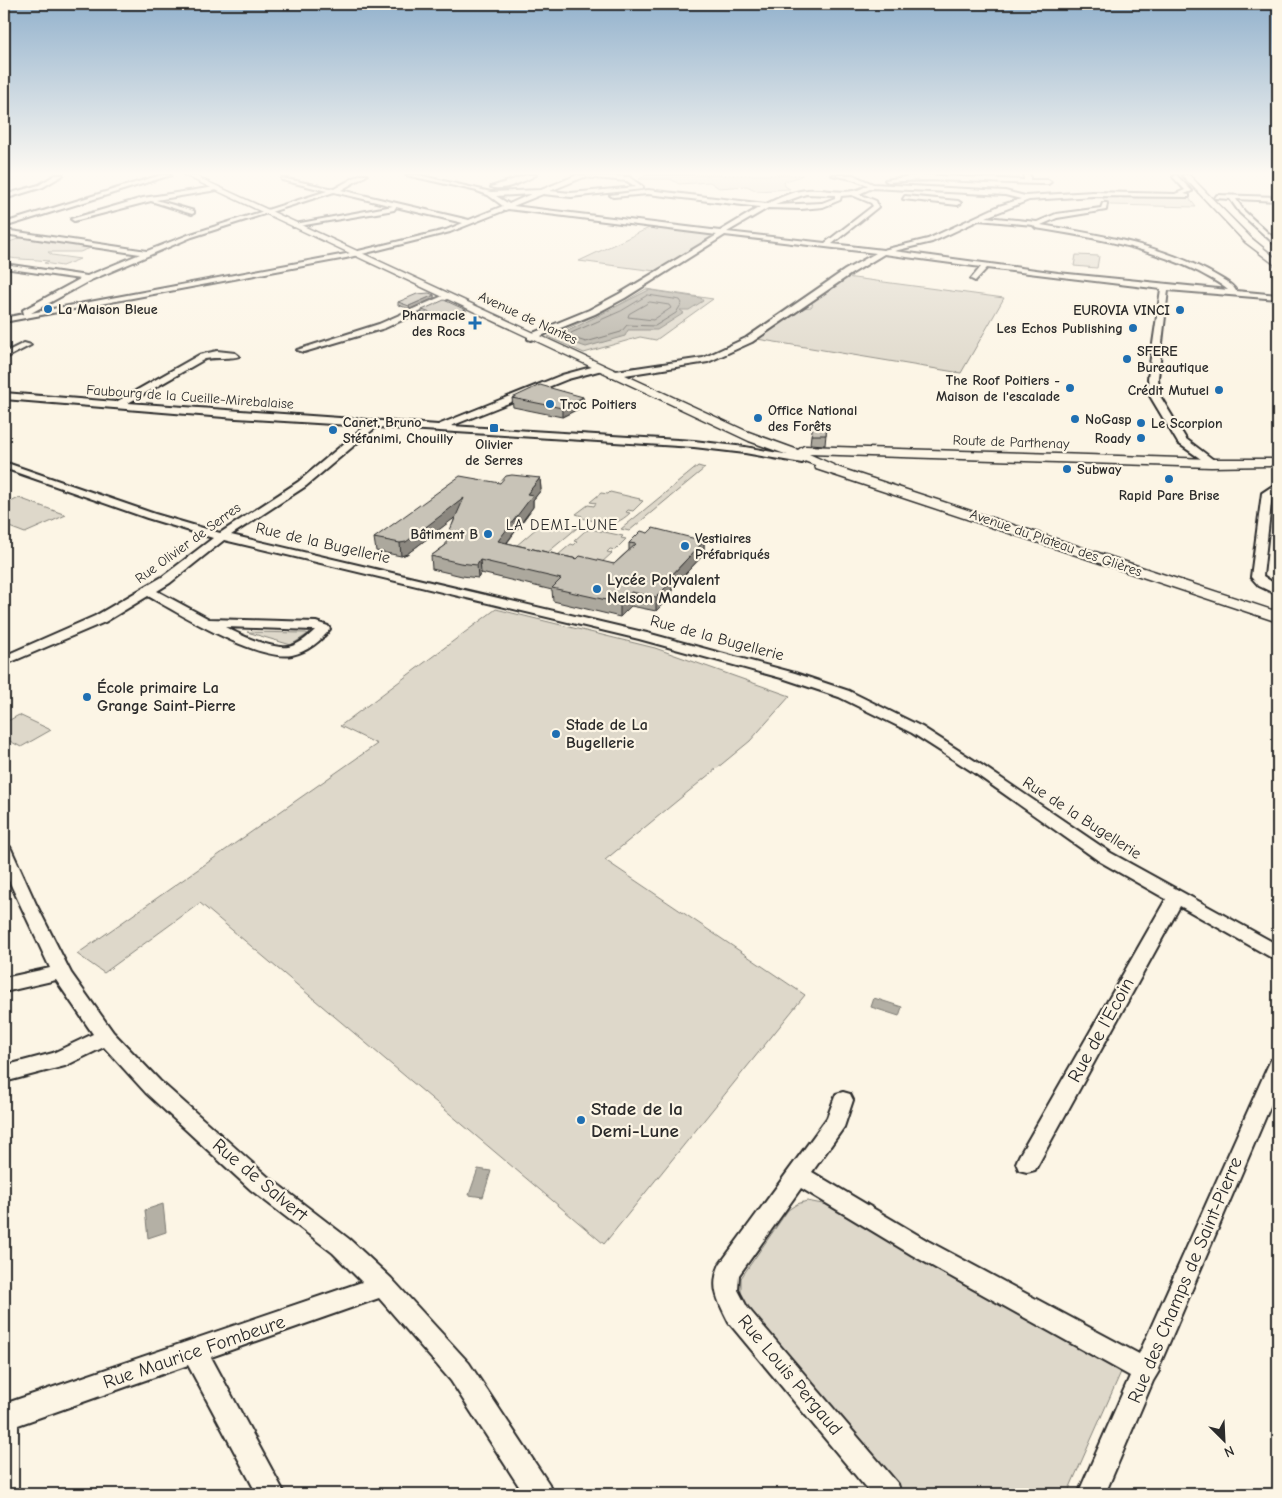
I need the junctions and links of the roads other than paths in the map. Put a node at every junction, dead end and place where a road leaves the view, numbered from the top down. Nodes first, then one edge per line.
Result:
1 (94, 245) edge
2 (169, 245) edge
3 (335, 245) edge
4 (391, 245) edge
5 (706, 245) edge
6 (815, 245) edge
7 (913, 245) edge
8 (1121, 245) edge
9 (1254, 245) edge
10 (1267, 245) edge
11 (825, 246) joint
12 (883, 252) junction
13 (149, 253) junction
14 (354, 254) junction
15 (1278, 254) edge
16 (1278, 264) edge
17 (4, 266) edge
18 (984, 266) junction
19 (88, 278) junction
20 (975, 279) dead end
21 (1165, 287) junction
22 (1232, 292) junction
23 (448, 297) junction
24 (1278, 297) edge
25 (26, 316) junction
26 (4, 320) edge
27 (531, 337) junction
28 (27, 345) dead end
29 (301, 350) dead end
30 (4, 356) edge
31 (235, 356) dead end
32 (599, 368) junction
33 (612, 374) junction
34 (4, 396) edge
35 (117, 406) junction
36 (375, 423) junction
37 (441, 427) junction
38 (1182, 441) junction
39 (694, 444) junction
40 (768, 444) junction
41 (745, 450) junction
42 (788, 452) junction
43 (806, 455) junction
44 (1182, 462) junction
45 (1211, 463) junction
46 (4, 465) edge
47 (1276, 465) edge
48 (834, 468) junction
49 (1278, 490) edge
50 (221, 536) junction
51 (148, 591) junction
52 (1278, 591) edge
53 (1278, 617) edge
54 (206, 623) junction
55 (4, 661) edge
56 (4, 851) edge
57 (1176, 897) junction
58 (1278, 953) edge
59 (62, 972) junction
60 (4, 985) edge
61 (106, 1037) junction
62 (1278, 1066) edge
63 (4, 1074) edge
64 (843, 1100) dead end
65 (1027, 1163) dead end
66 (798, 1175) junction
67 (383, 1286) junction
68 (194, 1352) junction
69 (1146, 1371) junction
70 (4, 1416) edge
71 (4, 1494) edge
72 (272, 1494) edge
73 (539, 1494) edge
74 (888, 1494) edge
75 (1092, 1494) edge

1 - 13 street
2 - 13 street
3 - 14 main road, Avenue de Nantes
4 - 14 street
5 - 27 street
6 - 11 street
7 - 12 street
8 - 22 street
9 - 16 main road
10 - 15 main road
11 - 12 street
12 - 18 street
12 - 33 street
13 - 19 street
14 - 23 main road, Avenue de Nantes
14 - 25 street
17 - 19 street
18 - 20 street
18 - 21 street
19 - 25 street
21 - 22 street
21 - 38 street
22 - 24 street
23 - 27 main road, Avenue de Nantes
23 - 29 street
25 - 26 street
27 - 32 main road, Avenue de Nantes
28 - 30 street
31 - 35 street
32 - 33 main road, Avenue de Nantes
32 - 37 street
33 - 40 main road, Avenue de Nantes
34 - 35 street, Faubourg de la Cueille-Mirebalaise
35 - 36 street, Faubourg de la Cueille-Mirebalaise
36 - 37 street, Faubourg de la Cueille-Mirebalaise
36 - 50 street, Rue Olivier de Serres
37 - 39 street
38 - 44 street
38 - 45 street
39 - 40 street
39 - 41 street
40 - 42 main road, Avenue de Nantes
40 - 43 main road, Route de Parthenay
41 - 42 street
41 - 43 street
42 - 43 main road, Avenue du Plateau des Glières
42 - 48 main road, Avenue du Plateau des Glières
43 - 44 main road, Route de Parthenay
43 - 48 main road, Avenue du Plateau des Glières
44 - 45 main road, Route de Parthenay
45 - 47 main road, Route de Parthenay
46 - 50 street, Rue de la Bugellerie
48 - 53 main road, Avenue du Plateau des Glières
49 - 52 street
50 - 51 street, Rue Olivier de Serres
50 - 57 street, Rue de la Bugellerie
51 - 54 street
51 - 55 street, Rue Olivier de Serres
54 - 54 street
56 - 59 street, Rue de Salvert
57 - 58 street, Rue de la Bugellerie
57 - 65 street, Rue de l'Ecoin
59 - 60 street
59 - 61 street, Rue de Salvert
61 - 63 street
61 - 67 street, Rue de Salvert
62 - 69 street, Rue des Champs de Saint-Pierre
64 - 66 street, Rue Louis Pergaud
66 - 69 street
66 - 74 street, Rue Louis Pergaud
67 - 68 street, Rue Maurice Fombeure
67 - 73 street, Rue de Salvert
68 - 70 street, Rue Maurice Fombeure
68 - 72 street
69 - 75 street, Rue des Champs de Saint-Pierre
70 - 71 street

